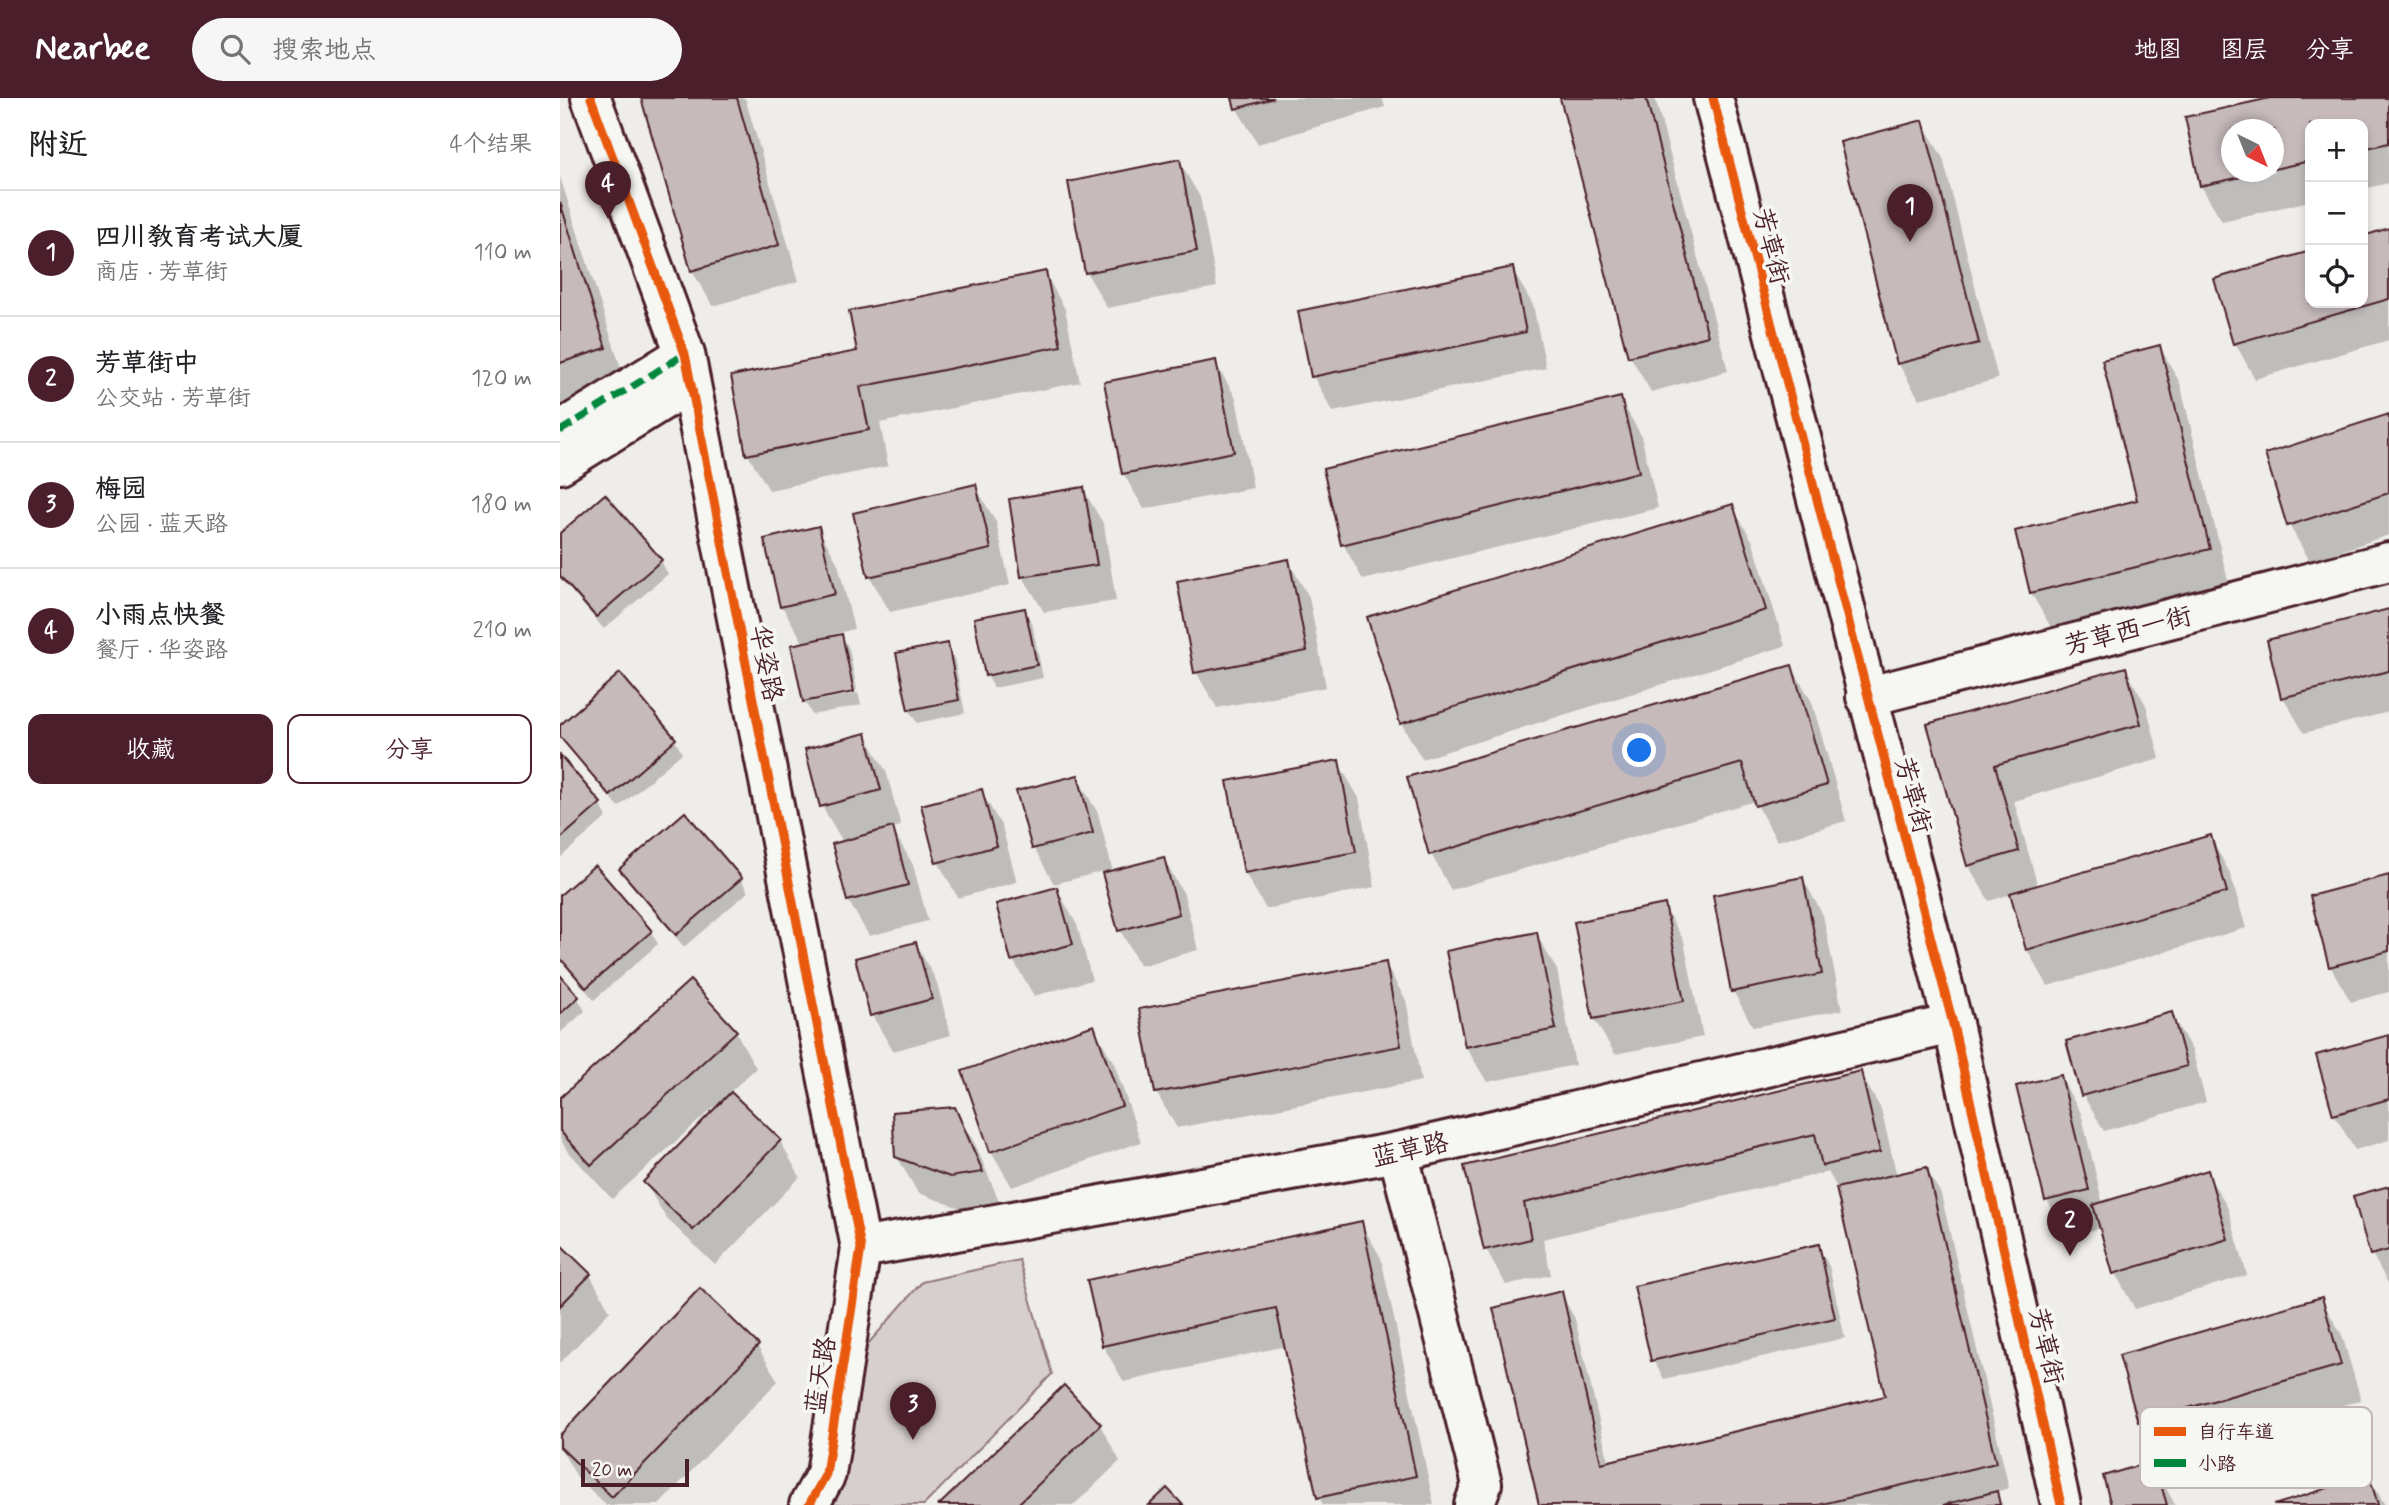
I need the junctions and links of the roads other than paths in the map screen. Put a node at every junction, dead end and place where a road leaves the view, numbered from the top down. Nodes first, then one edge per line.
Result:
1 (591, 98) edge
2 (1713, 98) edge
3 (688, 368) junction
4 (560, 431) edge
5 (560, 464) edge
6 (2389, 562) edge
7 (1866, 697) junction
8 (1953, 1024) junction
9 (1398, 1152) junction
10 (862, 1248) junction
11 (809, 1505) edge
12 (1474, 1505) edge
13 (2061, 1505) edge

1 - 3 street, 华姿路
2 - 7 street, 芳草街
3 - 4 street
3 - 5 street
3 - 10 street, 华姿路
6 - 7 street, 芳草西一街
7 - 8 street, 芳草街
8 - 9 street, 蓝草路
8 - 13 street, 芳草街
9 - 10 street, 蓝草路
9 - 12 street
10 - 11 street, 蓝天路

